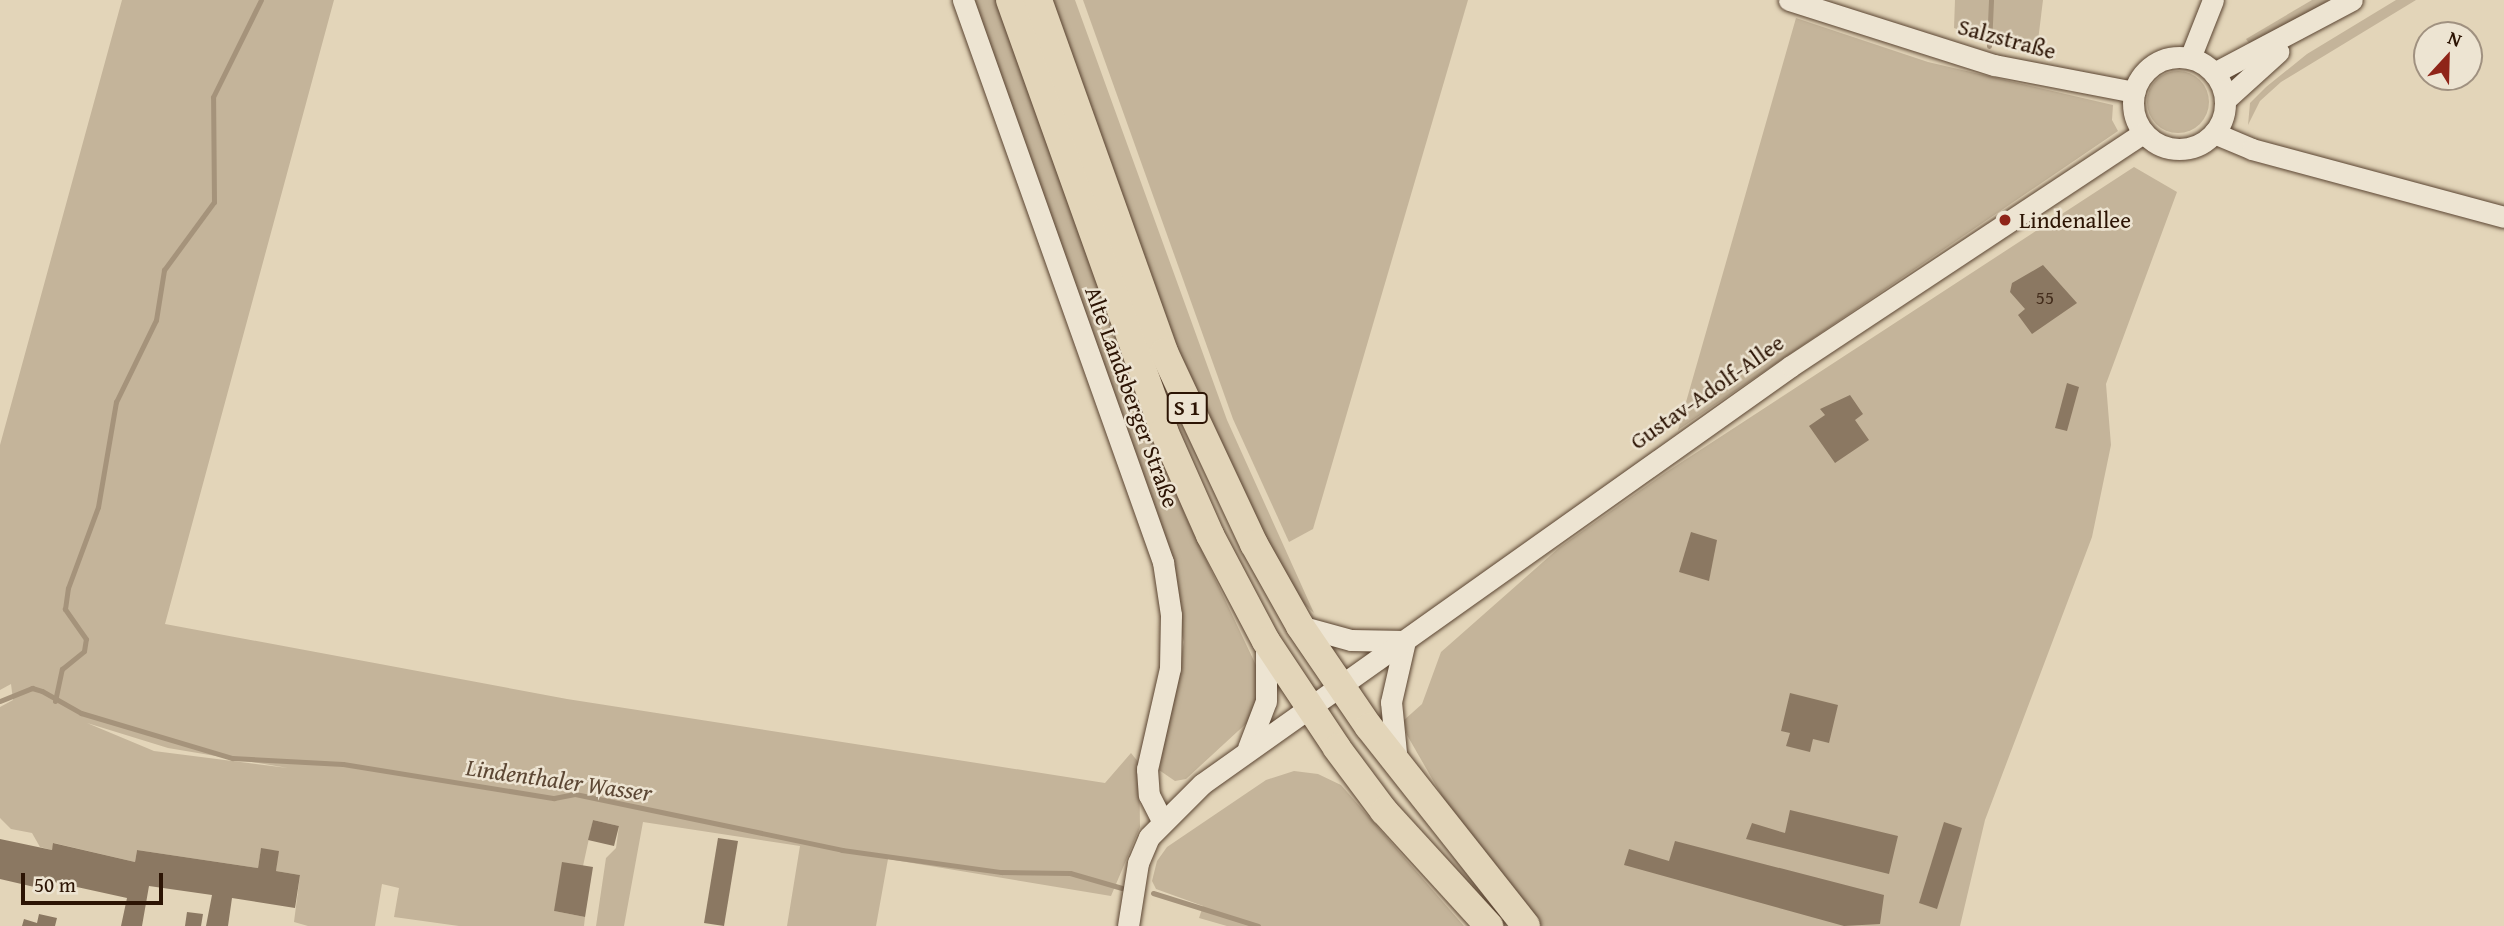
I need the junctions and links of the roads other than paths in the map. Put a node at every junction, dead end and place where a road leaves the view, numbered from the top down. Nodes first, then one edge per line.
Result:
1 (963, 0) edge
2 (1010, 0) edge
3 (1038, 0) edge
4 (1788, 0) edge
5 (2213, 0) edge
6 (2352, 0) edge
7 (2313, 24) junction
8 (2190, 58) junction
9 (2214, 73) junction
10 (2134, 92) junction
11 (2225, 100) junction
12 (2143, 133) junction
13 (2214, 133) junction
14 (2504, 217) edge
15 (1300, 626) junction
16 (1405, 640) junction
17 (1266, 641) junction
18 (1339, 685) junction
19 (1308, 706) junction
20 (1248, 748) junction
21 (1397, 764) junction
22 (1163, 820) junction
23 (1128, 926) edge
24 (1489, 926) edge
25 (1526, 926) edge

1 - 22 street, Alte Landsberger Straße
2 - 17 main road, S 1
3 - 15 main road, S 1
4 - 10 street, Salzstraße
5 - 8 street
6 - 7 street
7 - 9 street
7 - 11 street
8 - 9 street
8 - 10 street
9 - 11 street
10 - 12 street
11 - 13 street
12 - 13 street
12 - 16 street, Gustav-Adolf-Allee
13 - 14 street
15 - 16 street
15 - 18 main road, S 1
16 - 18 street, Gustav-Adolf-Allee
16 - 21 street
17 - 19 main road, S 1
17 - 20 street
18 - 19 street, Gustav-Adolf-Allee
18 - 21 main road, S 1
19 - 20 street, Gustav-Adolf-Allee
19 - 24 main road, S 1
20 - 22 street, Gustav-Adolf-Allee
21 - 25 main road, S 1
22 - 23 street, Gustav-Adolf-Allee

